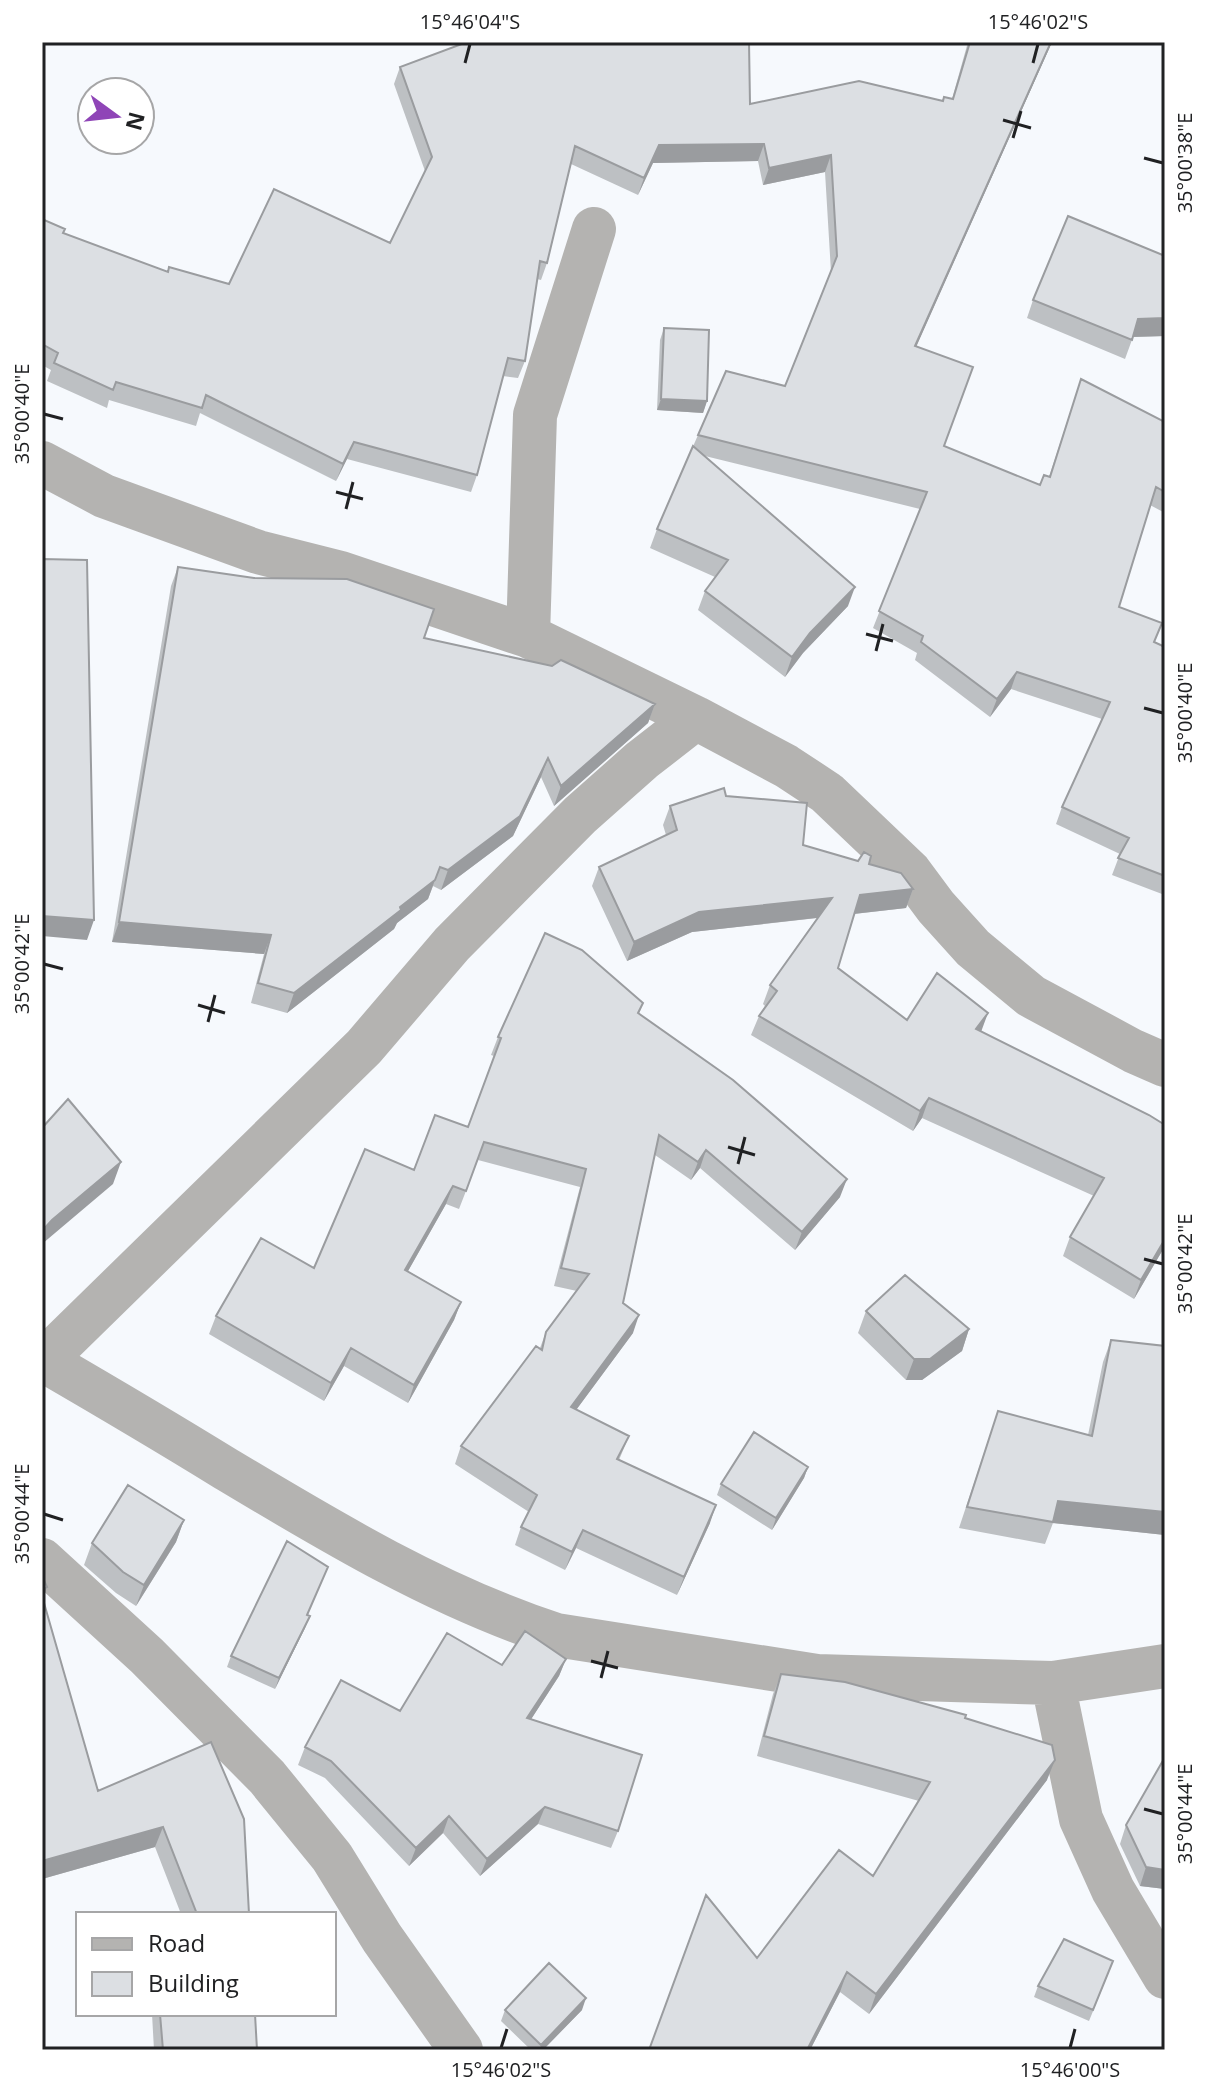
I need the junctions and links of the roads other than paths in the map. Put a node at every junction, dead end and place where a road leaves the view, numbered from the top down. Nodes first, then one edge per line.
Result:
1 (594, 229) dead end
2 (42, 463) edge
3 (528, 636) junction
4 (696, 718) junction
5 (1165, 1065) edge
6 (43, 1361) edge
7 (42, 1560) edge
8 (1165, 1666) edge
9 (1053, 1683) junction
10 (1165, 1977) edge
11 (461, 2050) edge

1 - 3 street
2 - 3 street
3 - 4 street
4 - 5 street
4 - 6 street
6 - 9 street
7 - 11 street
8 - 9 street
9 - 10 street

